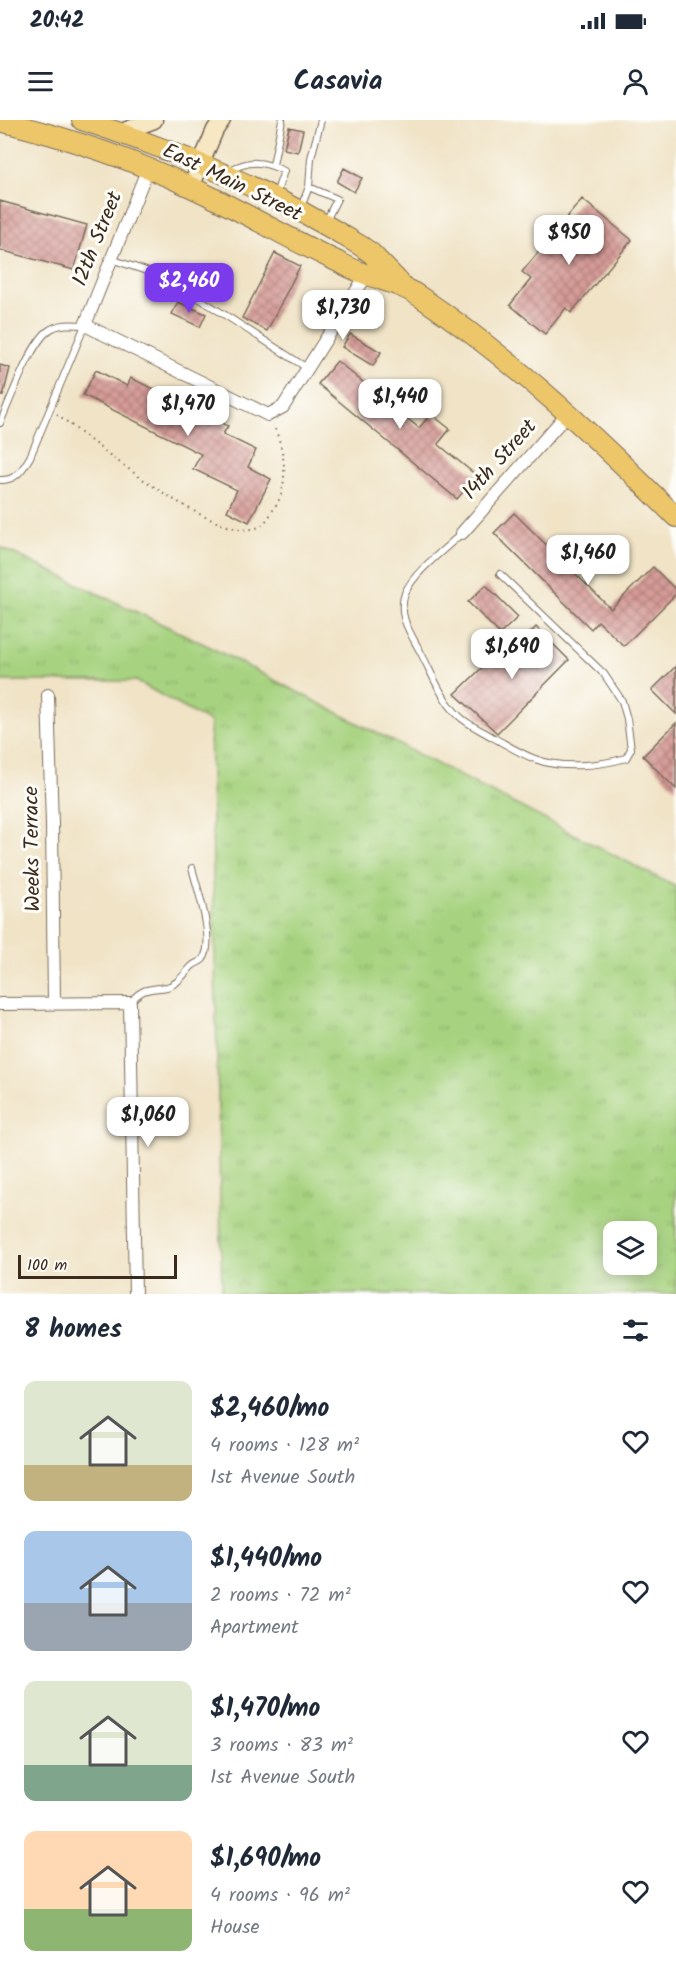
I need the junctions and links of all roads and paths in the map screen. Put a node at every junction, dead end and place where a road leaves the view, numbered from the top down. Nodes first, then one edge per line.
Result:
1 (82, 120) edge
2 (154, 120) edge
3 (222, 120) edge
4 (282, 120) edge
5 (321, 120) edge
6 (0, 121) edge
7 (119, 133) junction
8 (200, 162) junction
9 (273, 165) junction
10 (148, 168) junction
11 (224, 174) junction
12 (191, 187) junction
13 (309, 187) junction
14 (274, 196) junction
15 (300, 210) junction
16 (324, 224) junction
17 (111, 258) junction
18 (372, 267) junction
19 (84, 325) junction
20 (307, 368) junction
21 (50, 409) junction
22 (568, 413) junction
23 (268, 415) junction
24 (0, 423) edge
25 (0, 480) edge
26 (676, 517) edge
27 (462, 533) joint
28 (500, 573) dead end
29 (48, 695) dead end
30 (192, 867) dead end
31 (54, 1003) junction
32 (130, 1003) junction
33 (0, 1004) edge
34 (135, 1294) edge

1 - 7 highway, East Main Street
2 - 7 main road
3 - 8 main road
4 - 9 lane
5 - 13 lane
6 - 10 highway, East Main Street
7 - 8 highway, East Main Street
8 - 11 highway, East Main Street
8 - 12 main road
9 - 11 lane
9 - 14 lane
10 - 12 highway, East Main Street
10 - 17 street, 12th Street
11 - 14 highway, East Main Street
12 - 18 highway, East Main Street
13 - 15 lane
13 - 16 lane
14 - 15 highway, East Main Street
15 - 16 highway, East Main Street
16 - 18 highway, East Main Street
17 - 19 street, 12th Street
17 - 20 lane
18 - 20 street
18 - 22 highway, East Main Street
19 - 21 lane
19 - 23 street
19 - 24 lane
20 - 23 street
21 - 23 path
21 - 25 lane
22 - 26 highway, East Main Street
22 - 27 street, 14th Street
27 - 28 lane
29 - 31 street, Weeks Terrace
30 - 32 lane
31 - 32 street
31 - 33 street
32 - 34 street

